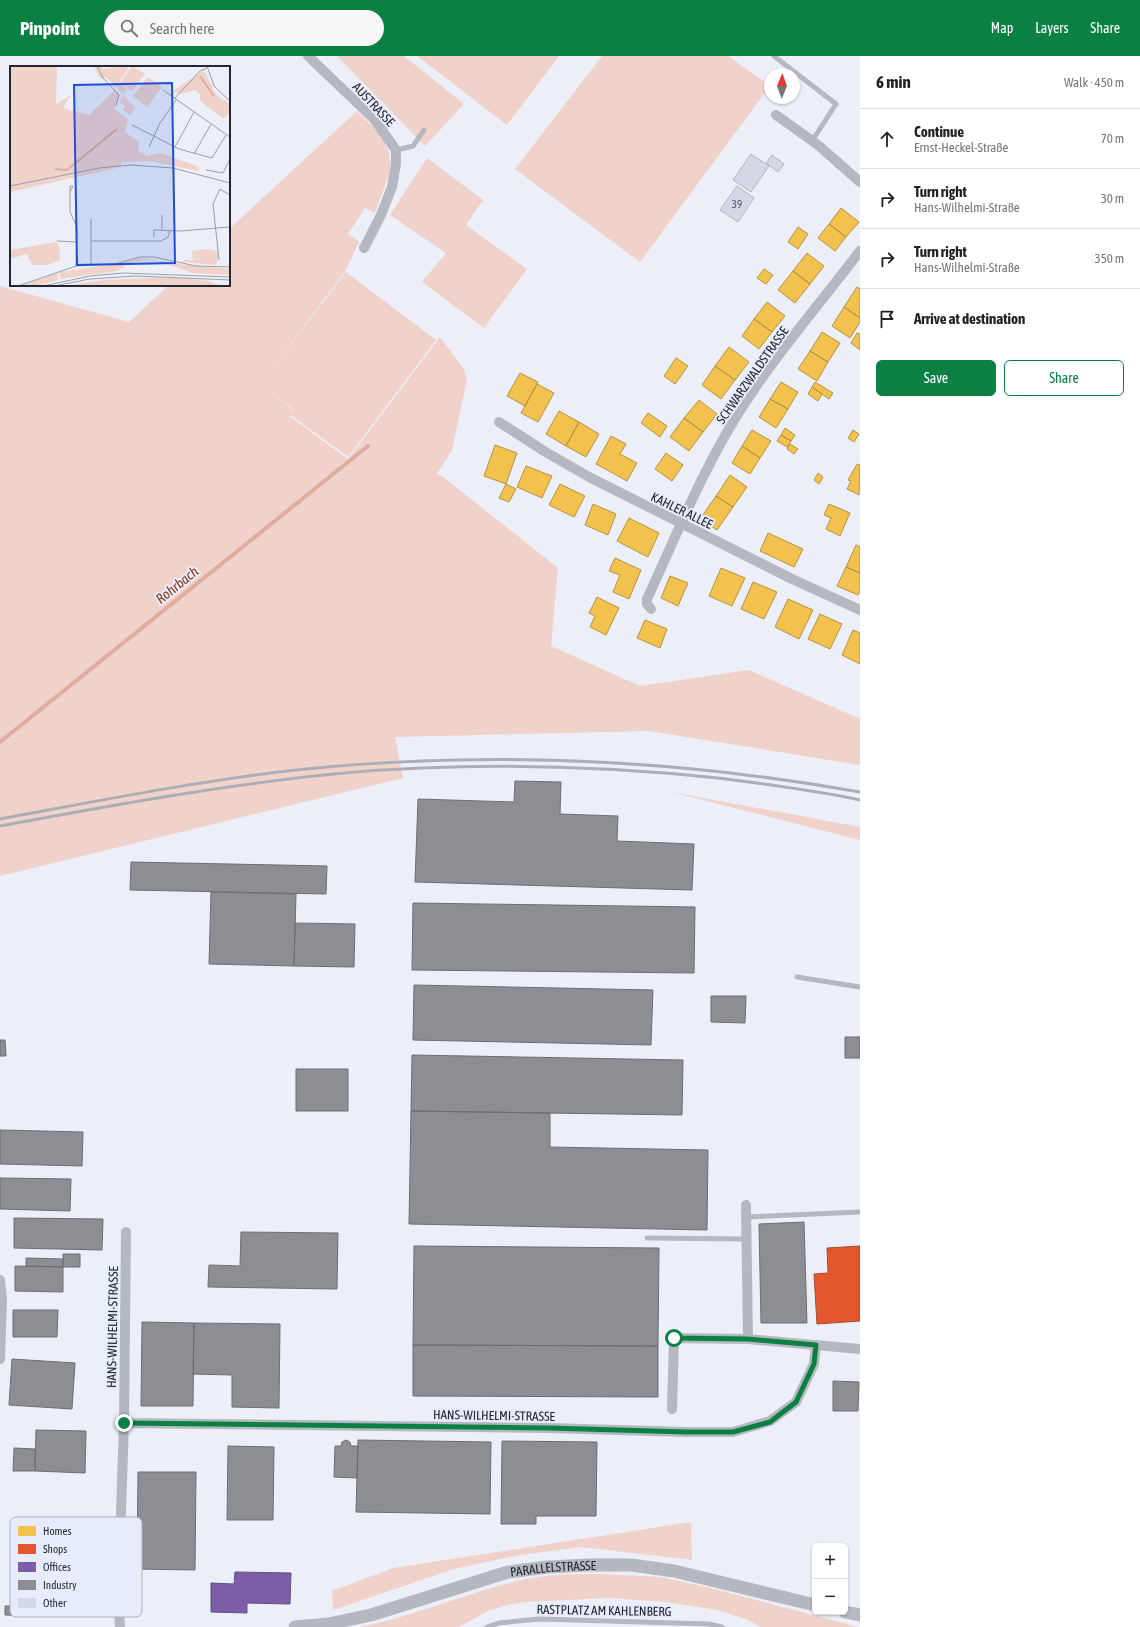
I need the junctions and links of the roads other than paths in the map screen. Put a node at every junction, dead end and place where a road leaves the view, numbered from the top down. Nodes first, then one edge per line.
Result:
1 (308, 56) edge
2 (774, 56) edge
3 (776, 114) dead end
4 (424, 130) dead end
5 (812, 140) junction
6 (396, 150) junction
7 (860, 182) edge
8 (364, 248) dead end
9 (860, 251) edge
10 (499, 422) dead end
11 (681, 524) junction
12 (651, 609) dead end
13 (860, 610) edge
14 (796, 977) dead end
15 (860, 987) edge
16 (746, 1206) dead end
17 (860, 1212) edge
18 (746, 1217) junction
19 (126, 1232) dead end
20 (647, 1238) dead end
21 (746, 1239) junction
22 (0, 1280) edge
23 (748, 1339) junction
24 (816, 1345) junction
25 (860, 1349) edge
26 (0, 1359) edge
27 (672, 1409) dead end
28 (124, 1423) junction
29 (121, 1517) edge
30 (812, 1603) edge
31 (848, 1613) edge
32 (860, 1615) edge
33 (119, 1617) edge
34 (120, 1627) edge
35 (295, 1627) edge
36 (487, 1627) edge
37 (722, 1627) edge

1 - 6 street, AUSTRASSE
2 - 5 lane
3 - 5 street
4 - 6 lane
5 - 7 street
6 - 8 street
9 - 11 street, SCHWARZWALDSTRASSE
10 - 11 street, KAHLER ALLEE
11 - 12 street, SCHWARZWALDSTRASSE
11 - 13 street, KAHLER ALLEE
14 - 15 lane
16 - 18 street
17 - 18 lane
18 - 21 street
19 - 28 street, HANS-WILHELMI-STRASSE
20 - 21 lane
21 - 23 street
22 - 26 street
23 - 24 street
23 - 27 street
24 - 25 street
24 - 28 street, HANS-WILHELMI-STRASSE
28 - 29 street, HANS-WILHELMI-STRASSE
30 - 35 street, PARALLELSTRASSE
31 - 32 street
33 - 34 street, HANS-WILHELMI-STRASSE
36 - 37 lane, RASTPLATZ AM KAHLENBERG

